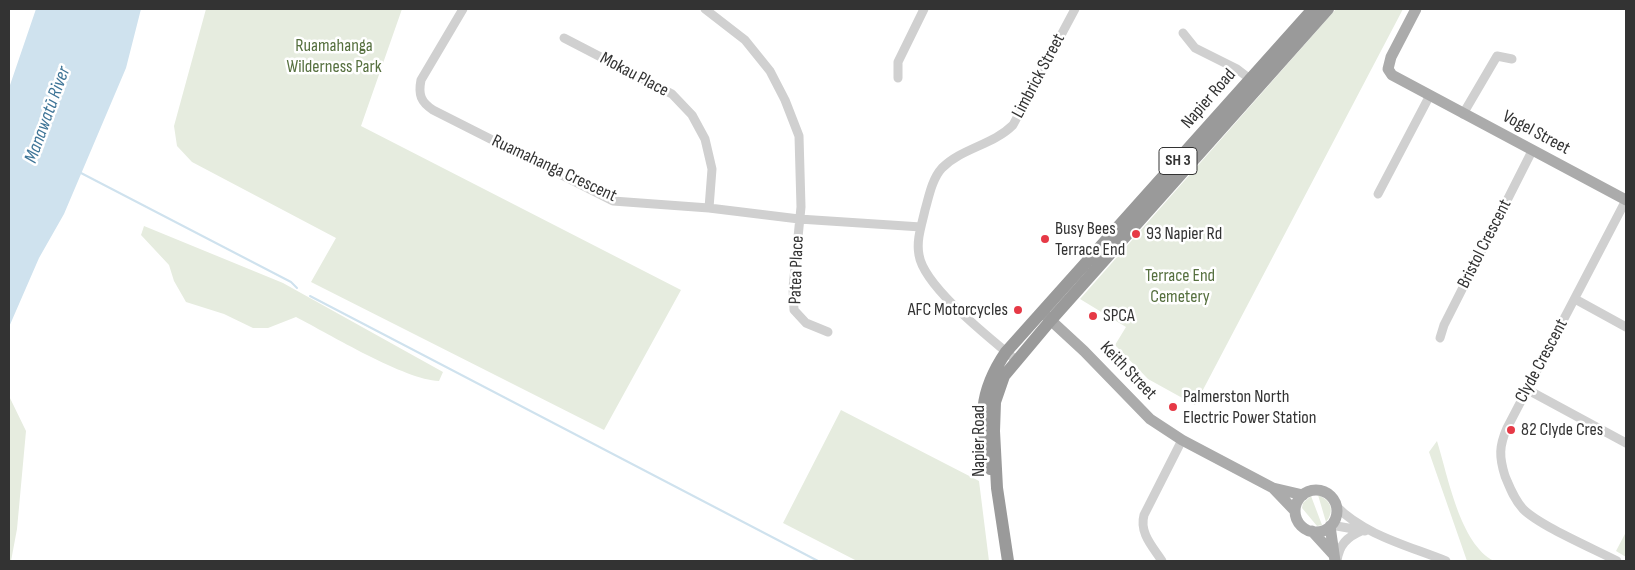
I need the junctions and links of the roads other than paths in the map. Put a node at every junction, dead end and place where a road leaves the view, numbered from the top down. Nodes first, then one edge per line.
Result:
1 (463, 9) edge
2 (704, 9) edge
3 (924, 9) edge
4 (1075, 9) edge
5 (1313, 9) edge
6 (1328, 9) edge
7 (1416, 9) edge
8 (1183, 33) dead end
9 (564, 38) dead end
10 (1512, 59) dead end
11 (898, 78) dead end
12 (1250, 79) junction
13 (1429, 96) junction
14 (1463, 114) junction
15 (1202, 141) junction
16 (1532, 151) junction
17 (1378, 194) dead end
18 (1626, 200) edge
19 (709, 208) junction
20 (799, 219) junction
21 (921, 227) junction
22 (1575, 300) junction
23 (1046, 316) junction
24 (1626, 327) edge
25 (828, 332) dead end
26 (1440, 338) dead end
27 (1011, 356) junction
28 (1528, 390) junction
29 (1182, 440) junction
30 (1626, 443) edge
31 (1273, 488) junction
32 (1303, 495) junction
33 (1336, 506) junction
34 (1296, 511) junction
35 (1331, 525) junction
36 (1361, 530) junction
37 (1312, 531) junction
38 (1375, 532) junction
39 (1335, 559) edge
40 (1008, 561) edge
41 (1162, 561) edge
42 (1446, 561) edge
43 (1618, 561) edge

1 - 19 street, Ruamahanga Crescent
2 - 20 street
3 - 11 street
4 - 21 street, Limbrick Street
5 - 12 highway, Napier Road / SH 3
6 - 15 highway, Napier Road / SH 3
7 - 13 main road, Vogel Street
8 - 12 street
9 - 19 street, Mokau Place
10 - 14 street
12 - 15 highway, Napier Road / SH 3
13 - 14 main road, Vogel Street
13 - 17 street
14 - 16 main road, Vogel Street
15 - 23 highway, Napier Road / SH 3
16 - 18 main road, Vogel Street
16 - 26 street, Bristol Crescent
18 - 22 street, Clyde Crescent
19 - 20 street, Ruamahanga Crescent
20 - 21 street, Ruamahanga Crescent
20 - 25 street, Patea Place
21 - 27 street, Limbrick Street
22 - 24 street
22 - 28 street, Clyde Crescent
23 - 27 highway, Napier Road / SH 3
23 - 29 main road, Keith Street
27 - 40 highway, Napier Road / SH 3
28 - 30 street
28 - 43 street, Clyde Crescent
29 - 31 main road, Keith Street
29 - 41 street
31 - 32 main road, Keith Street
31 - 34 main road, Keith Street
32 - 33 main road
32 - 34 main road
33 - 35 main road
33 - 38 street
34 - 37 main road
35 - 36 street
35 - 37 main road
35 - 39 main road
36 - 38 street
36 - 39 street
37 - 39 main road
38 - 42 street

